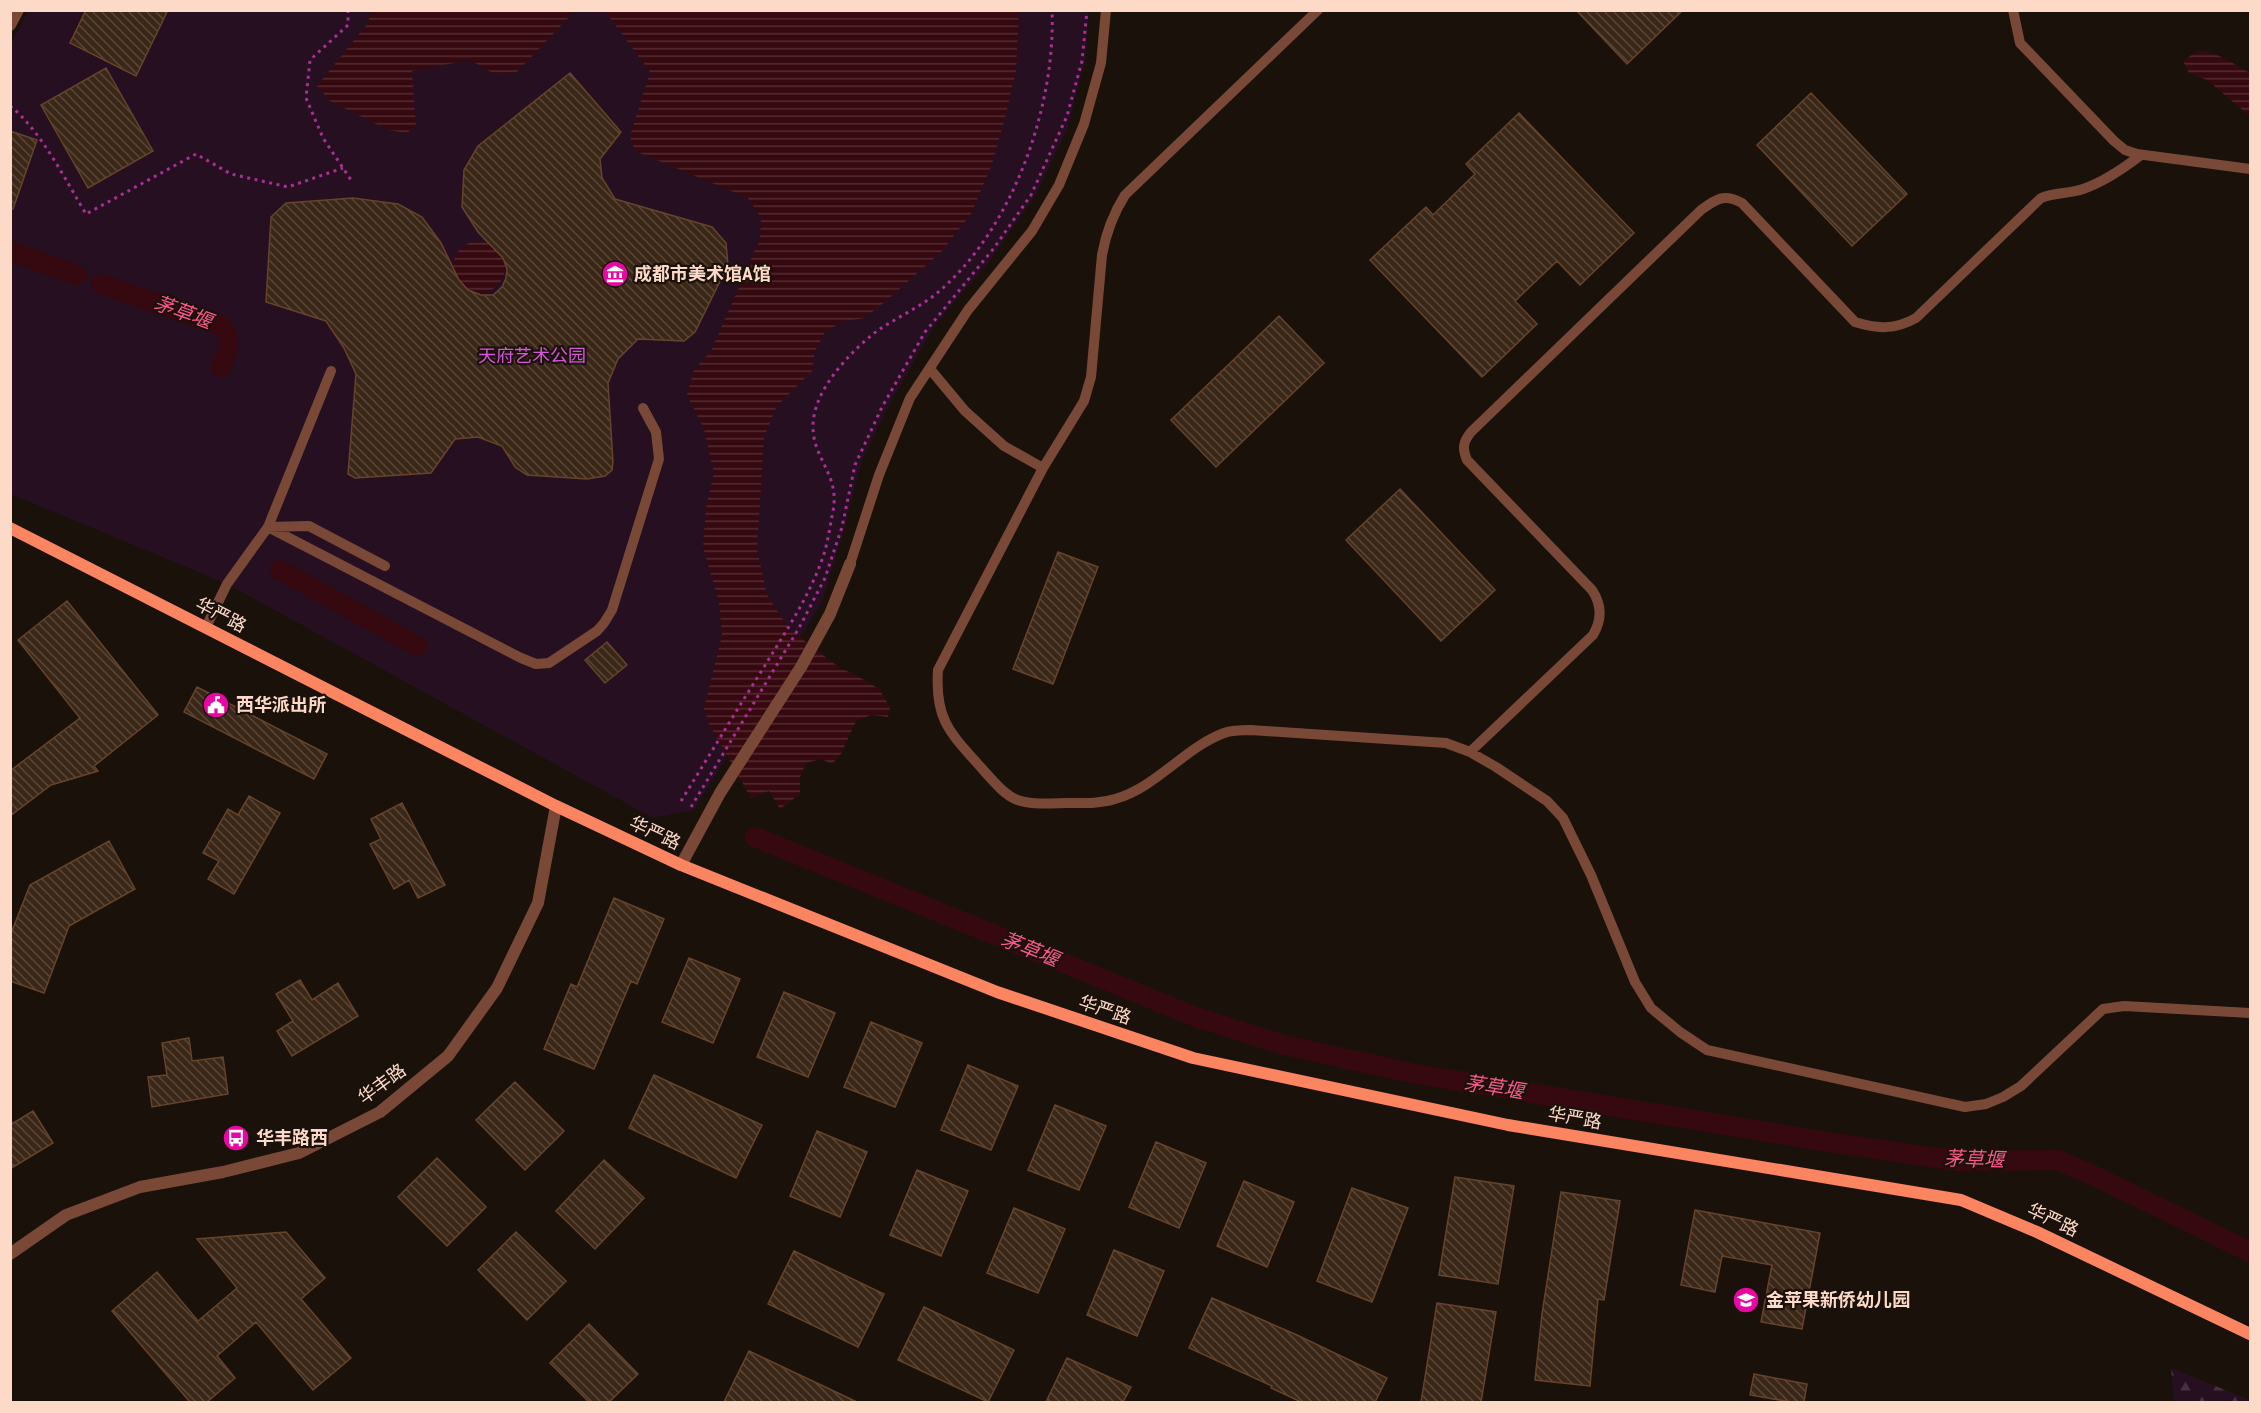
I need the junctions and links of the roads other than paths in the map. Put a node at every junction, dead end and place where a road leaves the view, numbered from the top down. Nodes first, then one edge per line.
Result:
1 (18, 10) edge
2 (1106, 10) edge
3 (1318, 10) edge
4 (2013, 10) edge
5 (10, 25) edge
6 (2141, 155) junction
7 (2250, 169) edge
8 (930, 369) junction
9 (331, 371) dead end
10 (643, 408) dead end
11 (1043, 468) junction
12 (268, 527) junction
13 (10, 528) edge
14 (850, 564) joint
15 (385, 566) dead end
16 (206, 627) junction
17 (1470, 752) junction
18 (556, 806) junction
19 (681, 865) junction
20 (2250, 1013) edge
21 (10, 1254) edge
22 (2250, 1335) edge

1 - 5 street
2 - 8 lane
3 - 11 lane
4 - 6 lane
6 - 7 lane
6 - 17 lane
8 - 11 lane
8 - 14 lane
9 - 12 lane
10 - 12 lane
11 - 17 lane
12 - 15 lane
12 - 16 lane
13 - 16 street, 华严路
14 - 19 street
16 - 18 street, 华严路
17 - 20 lane
18 - 19 street, 华严路
18 - 21 street, 华丰路
19 - 22 street, 华严路

